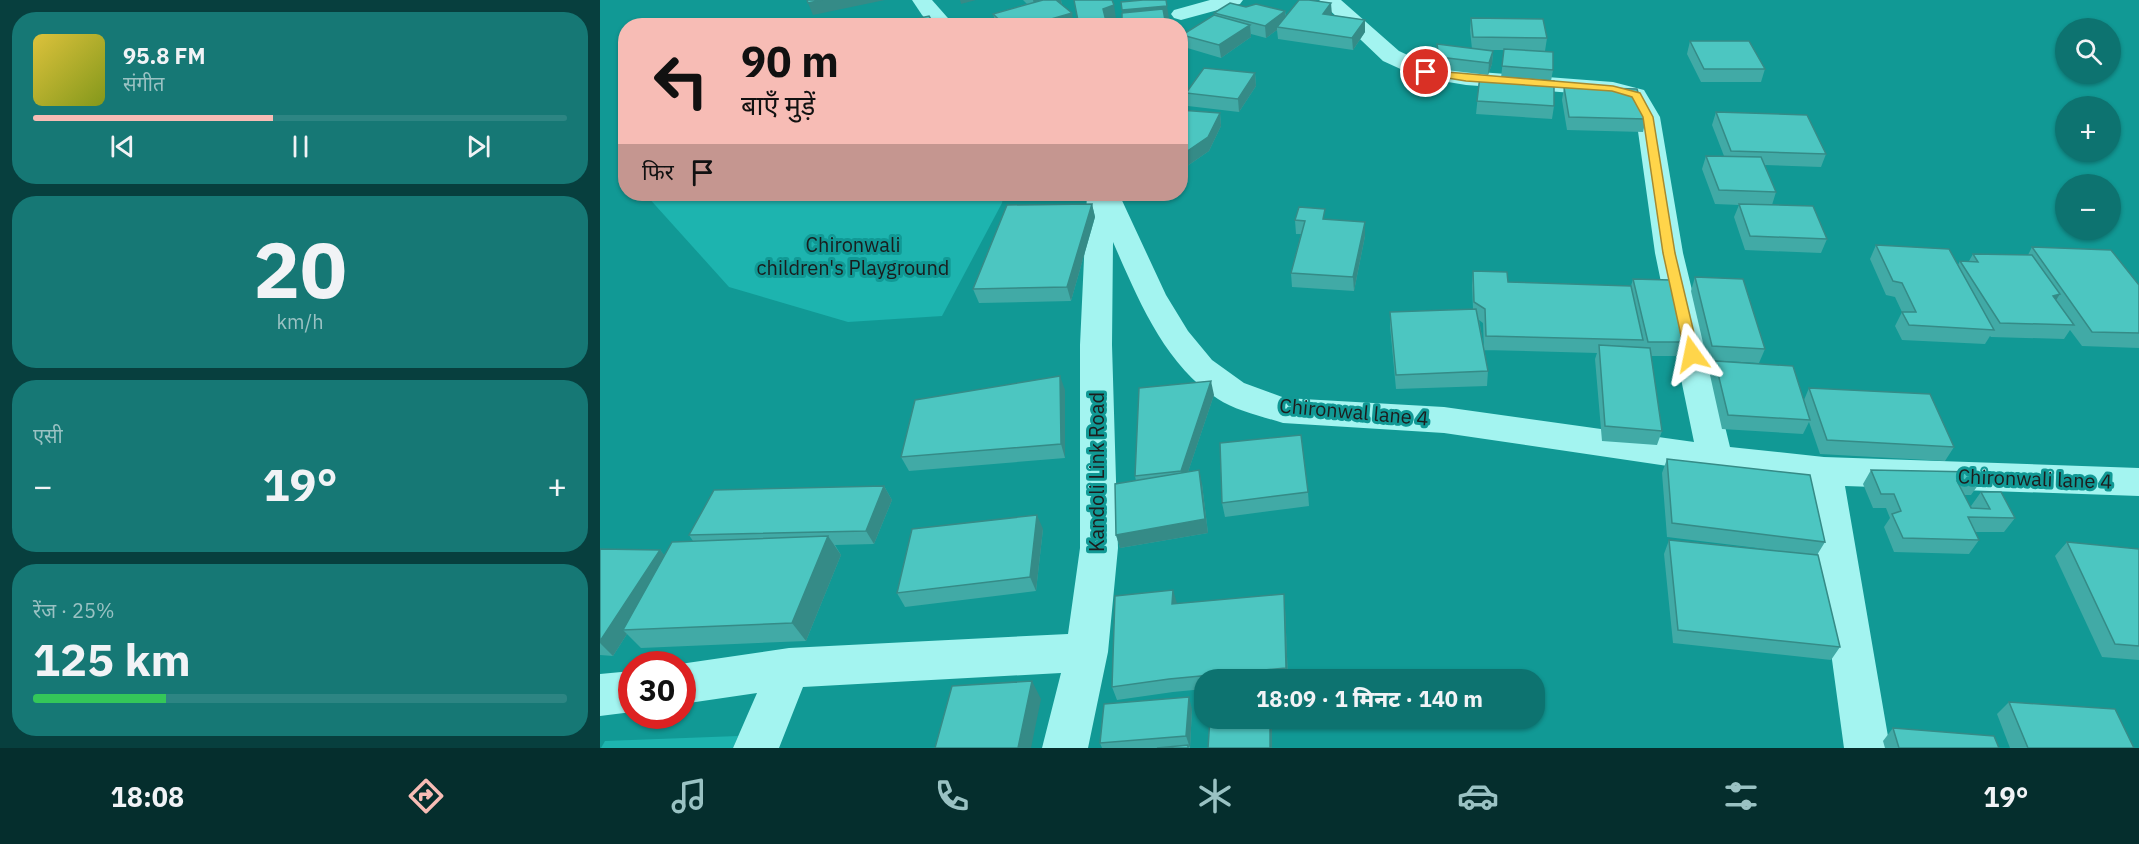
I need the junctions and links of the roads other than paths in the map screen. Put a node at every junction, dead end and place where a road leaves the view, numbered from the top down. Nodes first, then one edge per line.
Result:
1 (922, 0) edge
2 (1233, 0) edge
3 (1329, 0) edge
4 (1179, 13) edge
5 (936, 18) edge
6 (1100, 201) edge
7 (1109, 201) edge
8 (1715, 459) junction
9 (1824, 471) junction
10 (2139, 482) edge
11 (1087, 652) junction
12 (789, 668) junction
13 (696, 682) edge
14 (618, 693) edge
15 (600, 695) edge
16 (756, 748) edge
17 (1065, 748) edge
18 (1867, 748) edge

1 - 5 street
2 - 4 street
3 - 8 street
6 - 11 street, Kandoli Link Road
7 - 8 street, Chironwal lane 4
8 - 9 street, Chironwali lane 4
9 - 10 street, Chironwali lane 4
9 - 18 street
11 - 12 street
11 - 17 street, Kandoli Link Road
12 - 13 street
12 - 16 street
14 - 15 street

